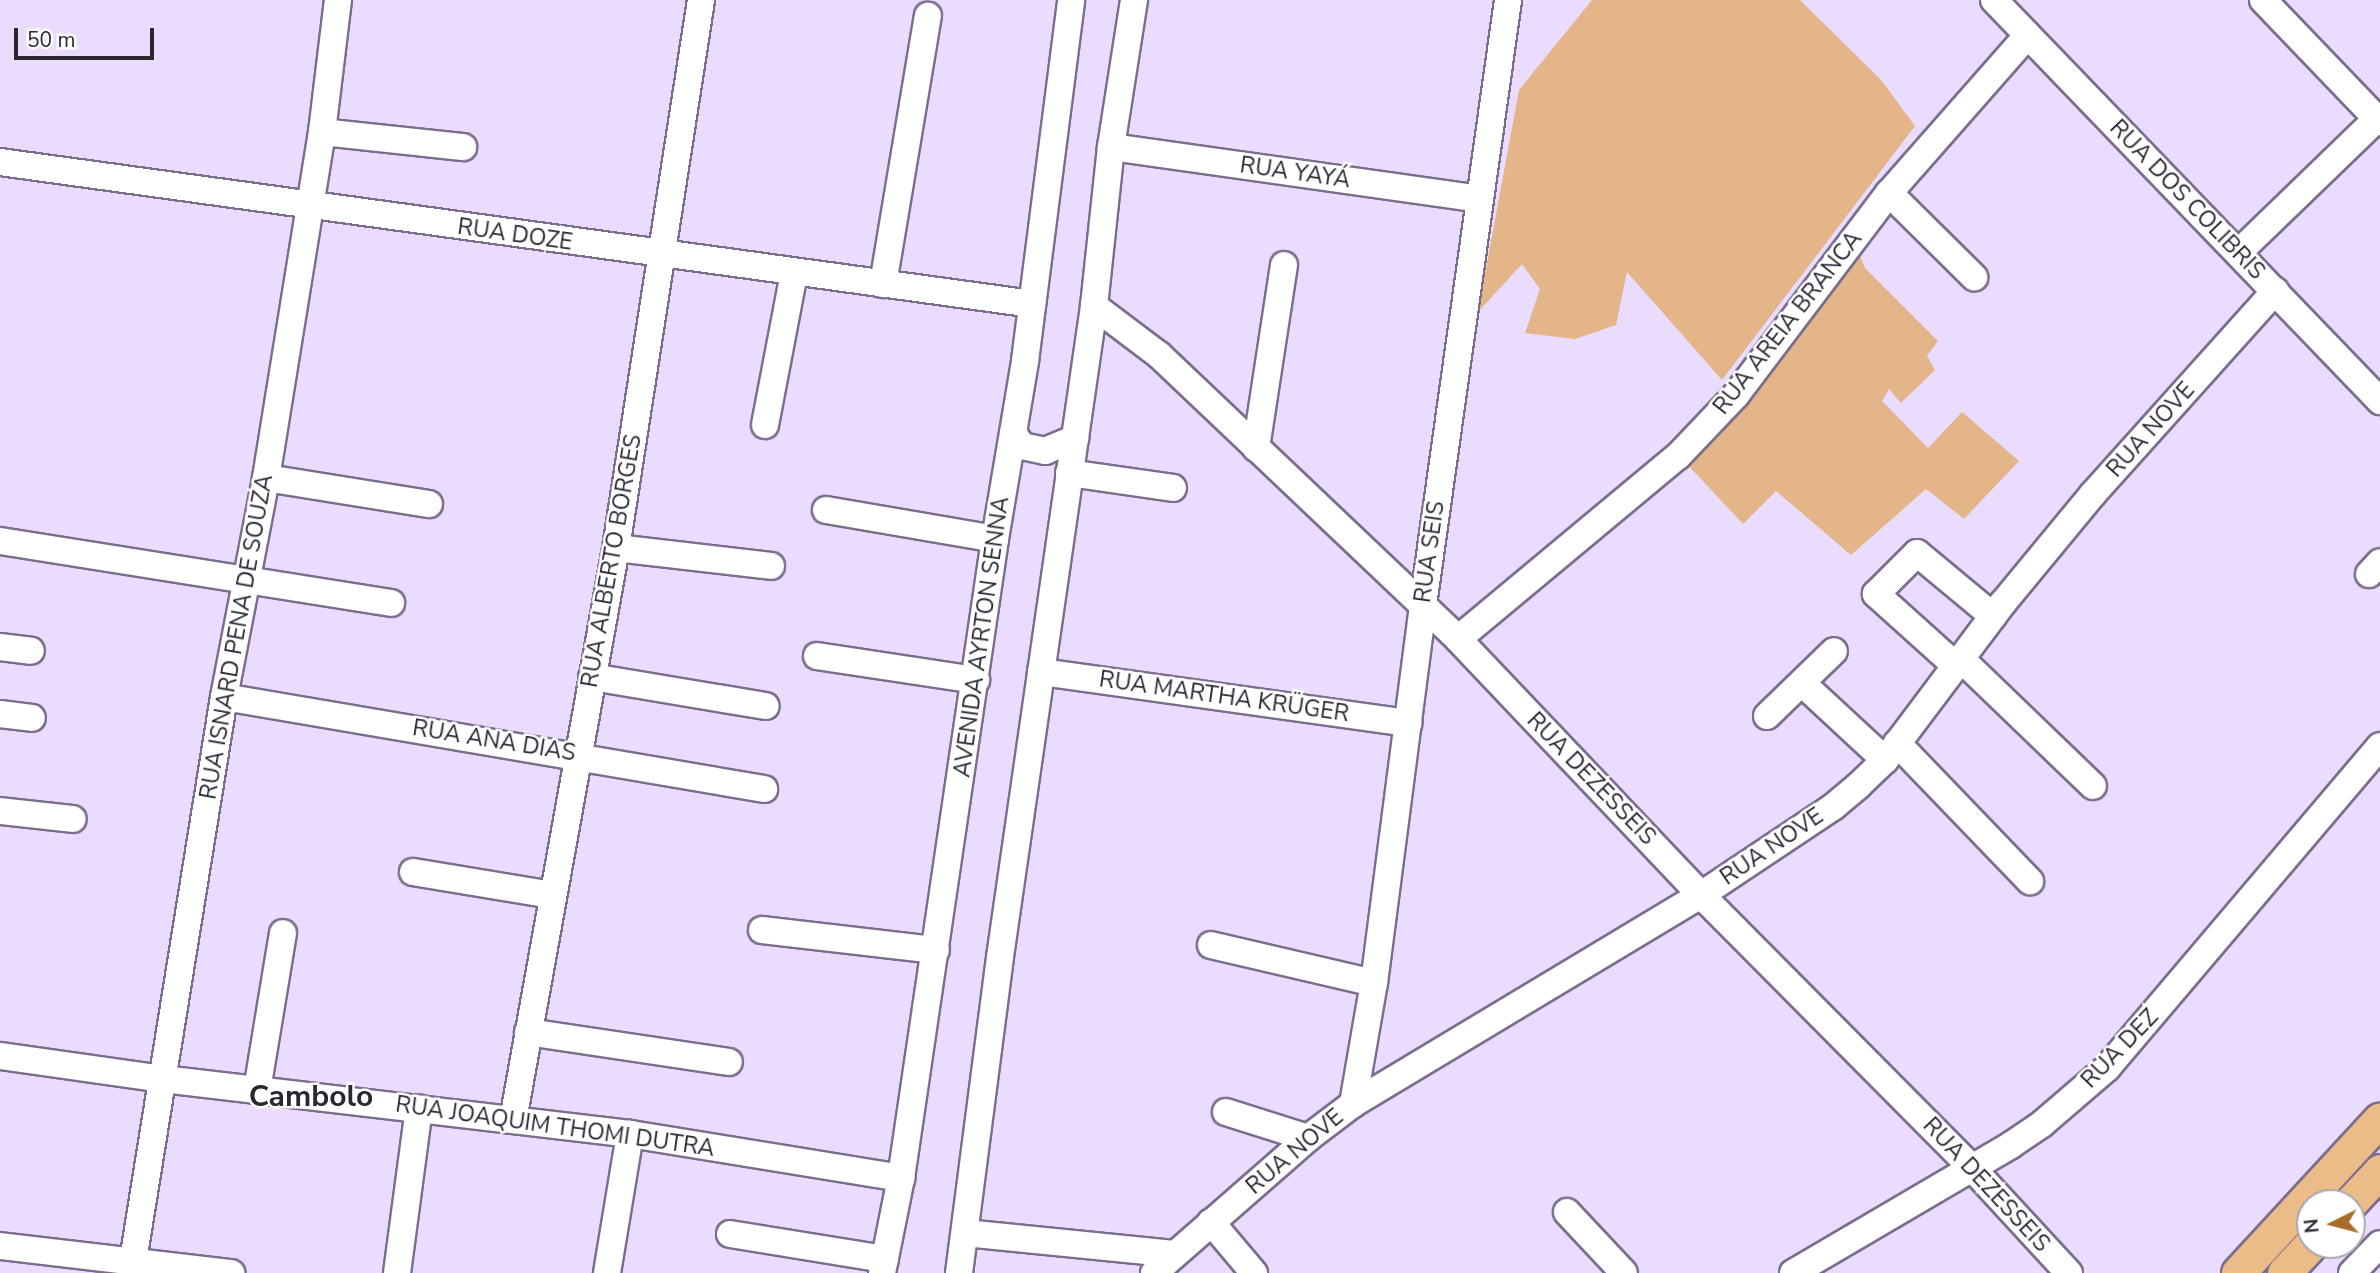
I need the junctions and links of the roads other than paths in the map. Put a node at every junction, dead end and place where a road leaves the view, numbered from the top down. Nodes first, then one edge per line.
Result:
1 (338, 0) edge
2 (701, 0) edge
3 (1508, 0) edge
4 (2263, 0) edge
5 (1073, 1) edge
6 (1998, 2) edge
7 (1130, 5) edge
8 (928, 16) dead end
9 (2028, 35) junction
10 (2379, 119) edge
11 (322, 132) junction
12 (463, 147) dead end
13 (1111, 147) junction
14 (0, 162) edge
15 (1889, 193) junction
16 (1479, 200) junction
17 (309, 207) junction
18 (2238, 253) junction
19 (662, 255) junction
20 (1284, 265) dead end
21 (794, 273) junction
22 (1975, 276) dead end
23 (883, 284) junction
24 (2275, 291) junction
25 (1032, 304) junction
26 (1094, 306) junction
27 (2380, 401) edge
28 (765, 425) dead end
29 (1013, 433) junction
30 (1075, 438) junction
31 (1256, 448) junction
32 (1069, 472) junction
33 (265, 478) junction
34 (1173, 488) dead end
35 (429, 504) dead end
36 (826, 510) dead end
37 (995, 539) junction
38 (0, 541) edge
39 (616, 548) junction
40 (771, 566) dead end
41 (247, 579) junction
42 (391, 603) dead end
43 (1423, 605) junction
44 (1993, 616) junction
45 (1458, 639) junction
46 (0, 648) edge
47 (31, 651) dead end
48 (1834, 651) dead end
49 (817, 656) dead end
50 (1959, 662) junction
51 (1041, 671) junction
52 (592, 677) junction
53 (976, 680) junction
54 (1803, 684) junction
55 (224, 697) junction
56 (766, 706) dead end
57 (0, 713) edge
58 (1767, 716) dead end
59 (32, 718) dead end
60 (1408, 723) junction
61 (2380, 746) edge
62 (1891, 751) junction
63 (580, 755) junction
64 (2093, 786) dead end
65 (764, 789) dead end
66 (0, 811) edge
67 (73, 819) dead end
68 (413, 872) dead end
69 (2029, 881) dead end
70 (552, 895) junction
71 (1701, 895) junction
72 (762, 930) dead end
73 (283, 933) dead end
74 (1211, 945) dead end
75 (936, 950) junction
76 (1374, 983) junction
77 (527, 1032) junction
78 (0, 1056) edge
79 (729, 1062) dead end
80 (163, 1079) junction
81 (257, 1090) junction
82 (1353, 1104) junction
83 (419, 1108) junction
84 (1226, 1112) dead end
85 (2380, 1119) edge
86 (513, 1120) junction
87 (630, 1134) junction
88 (1308, 1138) junction
89 (1972, 1168) junction
90 (2380, 1171) edge
91 (901, 1178) junction
92 (2363, 1189) edge
93 (1567, 1212) dead end
94 (1210, 1223) junction
95 (965, 1233) junction
96 (730, 1234) dead end
97 (2380, 1244) edge
98 (0, 1246) edge
99 (1174, 1254) junction
100 (2297, 1259) edge
101 (883, 1266) edge
102 (132, 1268) edge
103 (231, 1273) edge
104 (397, 1273) edge
105 (607, 1273) edge
106 (959, 1273) edge
107 (1154, 1273) edge
108 (1254, 1273) edge
109 (1624, 1273) edge
110 (1793, 1273) edge
111 (2069, 1273) edge
112 (2238, 1273) edge
113 (2284, 1273) edge
114 (2352, 1273) edge

1 - 11 street, RUA ISNARD PENA DE SOUZA
2 - 19 street, RUA ALBERTO BORGES
3 - 16 street, RUA SEIS
4 - 10 street
5 - 25 street, AVENIDA AYRTON SENNA
6 - 9 street, RUA DOS COLIBRIS
7 - 13 street
8 - 23 street
9 - 15 street, RUA AREIA BRANCA
9 - 18 street, RUA DOS COLIBRIS
10 - 18 street
11 - 12 street
11 - 17 street, RUA ISNARD PENA DE SOUZA
13 - 16 street, RUA YAYÁ
13 - 26 street
14 - 17 street, RUA DOZE
15 - 22 street
15 - 45 street, RUA AREIA BRANCA
16 - 43 street, RUA SEIS
17 - 19 street, RUA DOZE
17 - 33 street, RUA ISNARD PENA DE SOUZA
18 - 24 street, RUA DOS COLIBRIS
19 - 21 street, RUA DOZE
19 - 39 street, RUA ALBERTO BORGES
20 - 31 street
21 - 23 street, RUA DOZE
21 - 28 street
23 - 25 street, RUA DOZE
24 - 27 street, RUA DOS COLIBRIS
24 - 44 street, RUA NOVE
25 - 29 street, AVENIDA AYRTON SENNA
26 - 30 street
26 - 31 street, RUA DEZESSEIS
29 - 30 street
29 - 37 street, AVENIDA AYRTON SENNA
30 - 32 street
31 - 43 street, RUA DEZESSEIS
32 - 34 street
32 - 51 street
33 - 35 street
33 - 41 street, RUA ISNARD PENA DE SOUZA
36 - 37 street
37 - 53 street, AVENIDA AYRTON SENNA
38 - 41 street
39 - 40 street
39 - 52 street, RUA ALBERTO BORGES
41 - 42 street
41 - 55 street, RUA ISNARD PENA DE SOUZA
43 - 45 street, RUA DEZESSEIS
43 - 60 street, RUA SEIS
44 - 50 street, RUA NOVE
44 - 50 street
45 - 71 street, RUA DEZESSEIS
46 - 47 street
48 - 54 street
49 - 53 street
50 - 62 street, RUA NOVE
50 - 64 street
51 - 60 street, RUA MARTHA KRÜGER
51 - 95 street
52 - 56 street
52 - 63 street, RUA ALBERTO BORGES
53 - 75 street, AVENIDA AYRTON SENNA
54 - 58 street
54 - 62 street
55 - 63 street, RUA ANA DIAS
55 - 80 street, RUA ISNARD PENA DE SOUZA
57 - 59 street
60 - 76 street, RUA SEIS
61 - 89 street, RUA DEZ
62 - 69 street
62 - 71 street, RUA NOVE
63 - 65 street, RUA ANA DIAS
63 - 70 street, RUA ALBERTO BORGES
66 - 67 street
68 - 70 street
70 - 77 street, RUA ALBERTO BORGES
71 - 82 street, RUA NOVE
71 - 89 street, RUA DEZESSEIS
72 - 75 street
73 - 81 street
74 - 76 street
75 - 91 street, AVENIDA AYRTON SENNA
76 - 82 street, RUA SEIS
77 - 79 street
77 - 86 street, RUA ALBERTO BORGES
78 - 80 street, RUA JOAQUIM THOMI DUTRA
80 - 81 street, RUA JOAQUIM THOMI DUTRA
80 - 102 street, RUA ISNARD PENA DE SOUZA
81 - 83 street, RUA JOAQUIM THOMI DUTRA
82 - 88 street, RUA NOVE
83 - 86 street, RUA JOAQUIM THOMI DUTRA
83 - 104 street
84 - 88 street
85 - 112 main road
86 - 87 street, RUA JOAQUIM THOMI DUTRA
87 - 91 street, RUA JOAQUIM THOMI DUTRA
87 - 105 street
88 - 94 street, RUA NOVE
89 - 110 street, RUA DEZ
89 - 111 street, RUA DEZESSEIS
90 - 92 main road
91 - 101 street, AVENIDA AYRTON SENNA
93 - 109 street
94 - 99 street, RUA NOVE
94 - 108 street
95 - 99 street
95 - 106 street
96 - 101 street
97 - 114 street
98 - 102 street
99 - 107 street, RUA NOVE
100 - 113 main road
102 - 103 street

